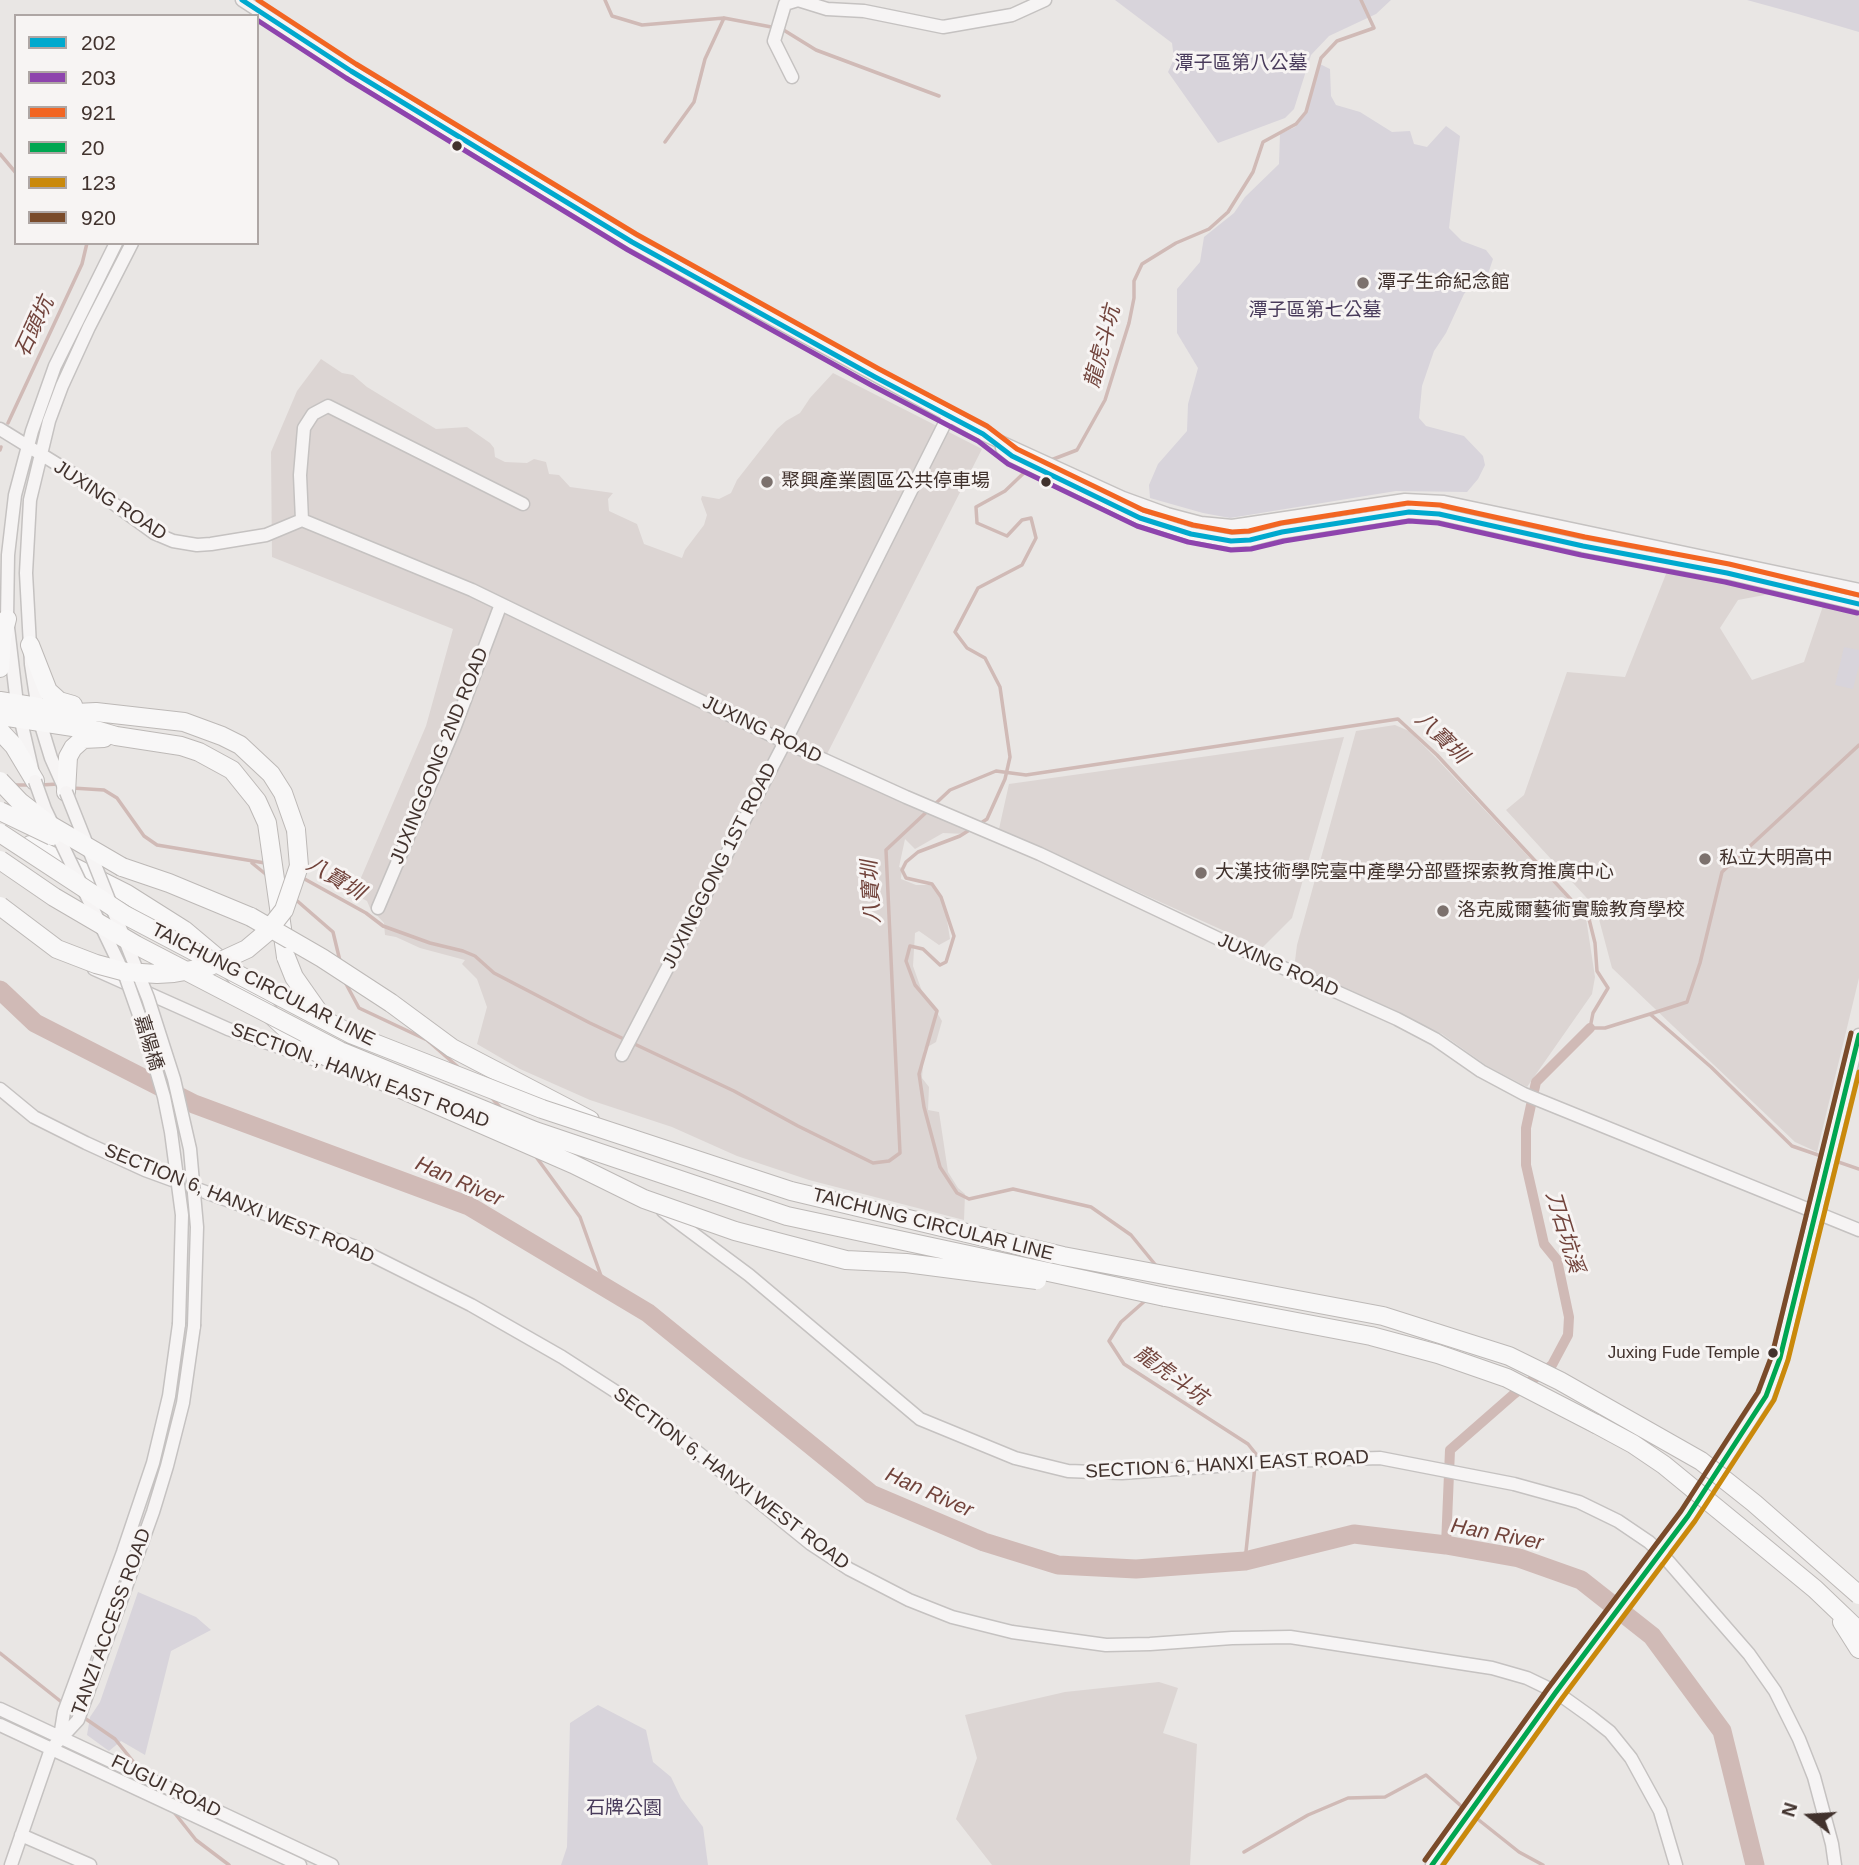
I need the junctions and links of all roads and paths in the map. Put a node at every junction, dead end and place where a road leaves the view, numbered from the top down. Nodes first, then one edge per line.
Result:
1 (1045, 0) edge
2 (259, 15) edge
3 (792, 77) dead end
4 (115, 245) edge
5 (131, 245) edge
6 (949, 415) junction
7 (0, 429) edge
8 (27, 446) junction
9 (40, 455) junction
10 (1040, 464) junction
11 (523, 504) dead end
12 (302, 520) junction
13 (1859, 590) edge
14 (501, 604) junction
15 (1859, 604) edge
16 (7, 618) junction
17 (30, 645) junction
18 (0, 668) edge
19 (12, 708) edge
20 (96, 712) junction
21 (39, 714) junction
22 (0, 716) edge
23 (0, 731) edge
24 (116, 736) junction
25 (785, 742) junction
26 (0, 781) edge
27 (35, 781) junction
28 (66, 792) junction
29 (0, 811) edge
30 (0, 827) edge
31 (0, 833) edge
32 (0, 860) edge
33 (122, 867) junction
34 (0, 907) edge
35 (378, 908) dead end
36 (1859, 1035) edge
37 (622, 1055) dead end
38 (0, 1089) edge
39 (443, 1107) junction
40 (618, 1134) junction
41 (1815, 1212) junction
42 (1859, 1230) edge
43 (1165, 1297) junction
44 (179, 1324) joint
45 (194, 1326) joint
46 (1661, 1553) junction
47 (1859, 1595) edge
48 (1831, 1605) junction
49 (1859, 1631) edge
50 (1859, 1649) edge
51 (1558, 1689) junction
52 (0, 1709) edge
53 (0, 1725) edge
54 (60, 1738) junction
55 (51, 1749) junction
56 (22, 1835) junction
57 (10, 1865) edge
58 (90, 1865) edge
59 (300, 1865) edge
60 (332, 1865) edge
61 (1432, 1865) edge
62 (1676, 1865) edge
63 (1835, 1865) edge

1 - 3 street
2 - 6 street
4 - 8 street
5 - 9 street
6 - 10 street
6 - 25 street, JUXINGGONG 1ST ROAD
7 - 8 street, JUXING ROAD
8 - 9 street, JUXING ROAD
8 - 16 street
9 - 12 street, JUXING ROAD
9 - 17 street
10 - 13 street
10 - 15 street
11 - 12 street
12 - 14 street, JUXING ROAD
14 - 25 street, JUXING ROAD
14 - 35 street, JUXINGGONG 2ND ROAD
16 - 18 highway
16 - 19 street
17 - 20 highway
17 - 21 street
19 - 21 highway
19 - 22 highway
19 - 27 street
20 - 21 highway
20 - 34 highway, bridge
21 - 24 highway
21 - 28 street
23 - 27 highway
24 - 28 highway
24 - 39 highway, bridge
25 - 37 street, JUXINGGONG 1ST ROAD
25 - 41 street, JUXING ROAD
26 - 33 highway, bridge
27 - 44 street, 嘉陽橋, bridge
28 - 45 street, 嘉陽橋, bridge
29 - 33 highway, bridge
30 - 39 highway, bridge
31 - 40 highway, TAICHUNG CIRCULAR LINE, bridge
32 - 43 highway, TAICHUNG CIRCULAR LINE, bridge
33 - 40 highway, bridge
34 - 46 street, SECTION 6, HANXI EAST ROAD
36 - 41 street
38 - 51 street, SECTION 6, HANXI WEST ROAD
39 - 43 highway, bridge
40 - 47 highway, TAICHUNG CIRCULAR LINE, bridge
41 - 42 street
41 - 46 street
43 - 48 highway, TAICHUNG CIRCULAR LINE, bridge
44 - 54 street, TANZI ACCESS ROAD
45 - 54 street, TANZI ACCESS ROAD
46 - 51 street
46 - 63 street, SECTION 6, HANXI EAST ROAD
48 - 49 highway
48 - 50 highway
51 - 61 street
51 - 62 street, SECTION 6, HANXI WEST ROAD
52 - 54 street, FUGUI ROAD
53 - 55 street, FUGUI ROAD
54 - 55 street
54 - 60 street, FUGUI ROAD
55 - 56 street
55 - 59 street, FUGUI ROAD
56 - 57 street
56 - 58 street

